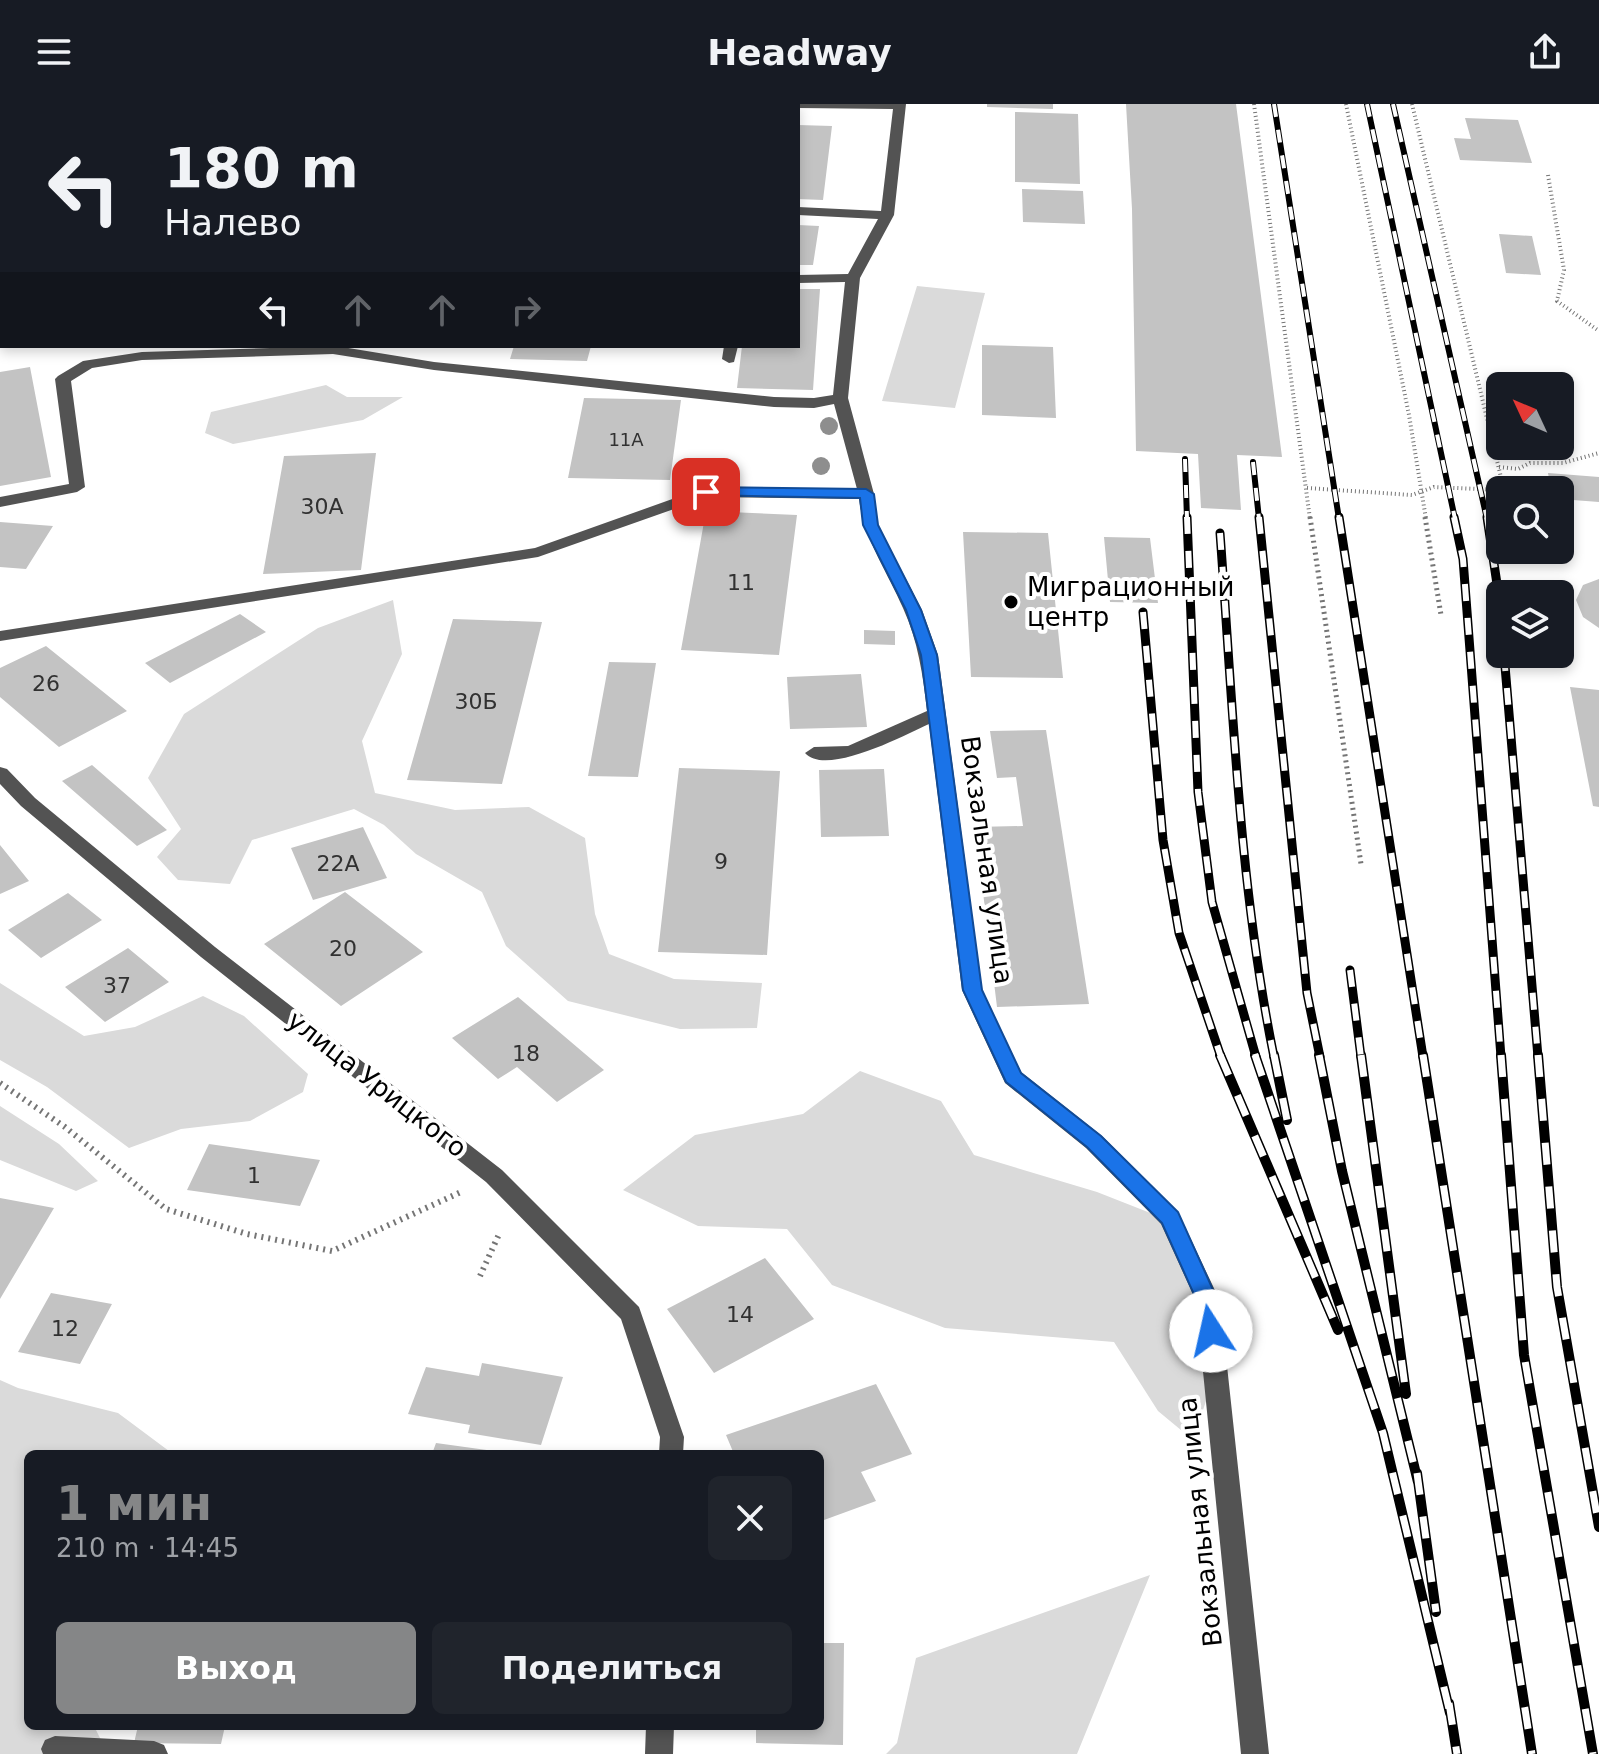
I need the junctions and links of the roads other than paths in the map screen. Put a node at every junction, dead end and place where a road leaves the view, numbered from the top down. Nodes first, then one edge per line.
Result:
1 (800, 104) edge
2 (900, 105) edge
3 (800, 211) edge
4 (887, 215) junction
5 (853, 278) junction
6 (800, 279) edge
7 (840, 398) junction
8 (866, 494) junction
9 (0, 502) edge
10 (0, 636) edge
11 (936, 714) junction
12 (814, 753) dead end
13 (0, 773) edge
14 (671, 1450) edge
15 (660, 1730) edge
16 (55, 1749) dead end
17 (154, 1754) edge
18 (659, 1754) edge
19 (1255, 1754) edge

1 - 2 street
2 - 4 street, Вокзальная улица
3 - 4 street
4 - 5 street, Вокзальная улица
5 - 6 street
5 - 7 street, Вокзальная улица
7 - 8 street, Вокзальная улица
7 - 9 street
8 - 10 street
8 - 11 street, Вокзальная улица
11 - 12 street
11 - 19 street, Вокзальная улица
13 - 14 street, улица Урицкого
15 - 18 street
16 - 17 street

